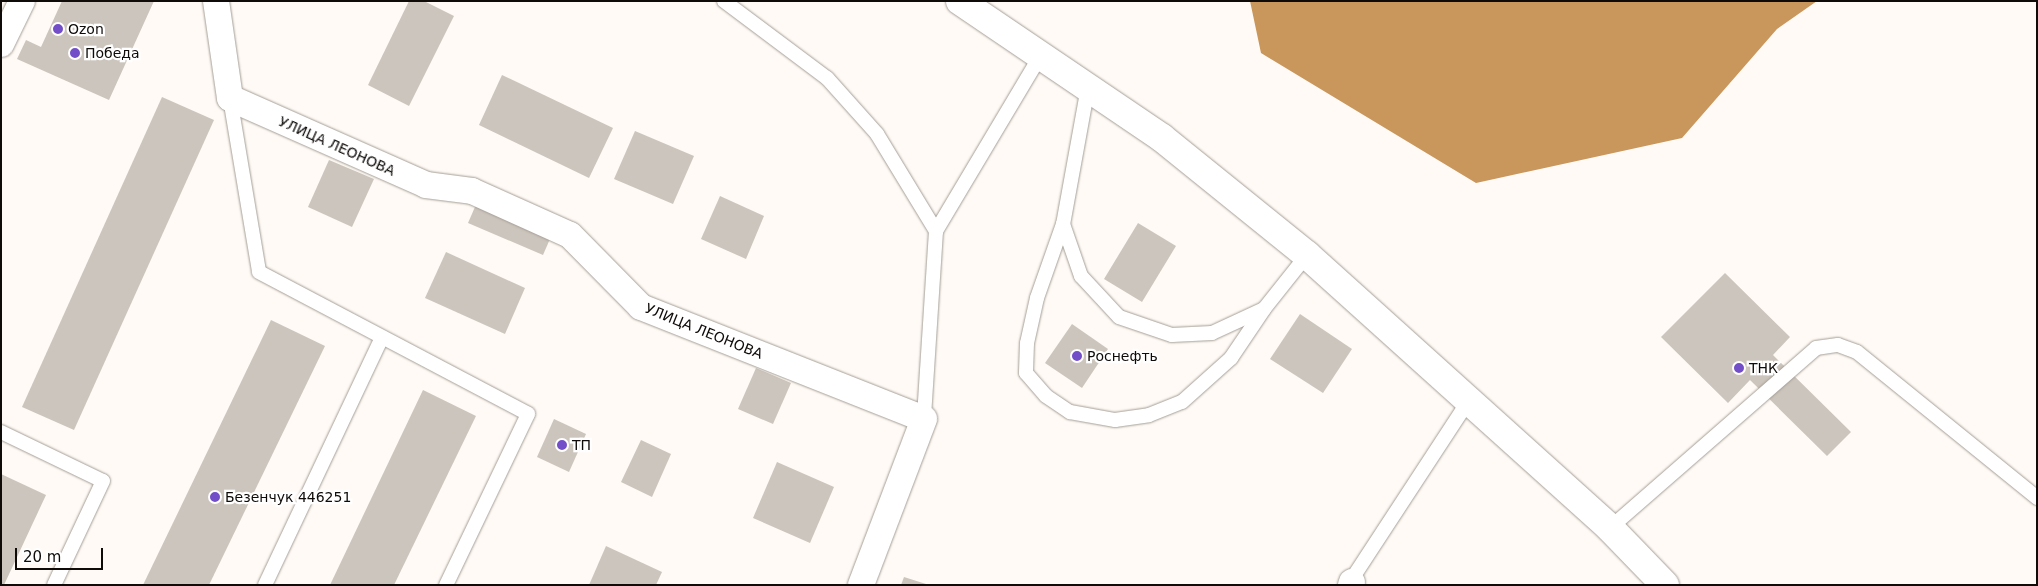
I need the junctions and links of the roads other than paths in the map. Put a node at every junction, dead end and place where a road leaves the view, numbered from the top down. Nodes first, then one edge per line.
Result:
1 (22, 1) edge
2 (216, 1) edge
3 (724, 1) edge
4 (960, 1) edge
5 (1, 44) edge
6 (1041, 55) junction
7 (1088, 87) junction
8 (230, 98) junction
9 (1062, 224) junction
10 (936, 231) junction
11 (1307, 255) junction
12 (1264, 309) junction
13 (382, 338) junction
14 (1469, 400) junction
15 (924, 419) junction
16 (1, 432) edge
17 (2037, 498) edge
18 (1610, 528) junction
19 (1350, 584) edge
20 (54, 585) edge
21 (265, 585) edge
22 (446, 585) edge
23 (861, 585) edge
24 (1666, 585) edge

1 - 5 street
2 - 8 street
3 - 10 lane
4 - 6 street
6 - 7 street
6 - 10 lane
7 - 9 lane
7 - 11 street
8 - 13 lane
8 - 15 street, УЛИЦА ЛЕОНОВА
9 - 12 lane
9 - 12 lane
10 - 15 lane
11 - 12 lane
11 - 14 street
13 - 21 lane
13 - 22 lane
14 - 18 street
14 - 19 lane
15 - 23 street
16 - 20 lane
17 - 18 lane
18 - 24 street

